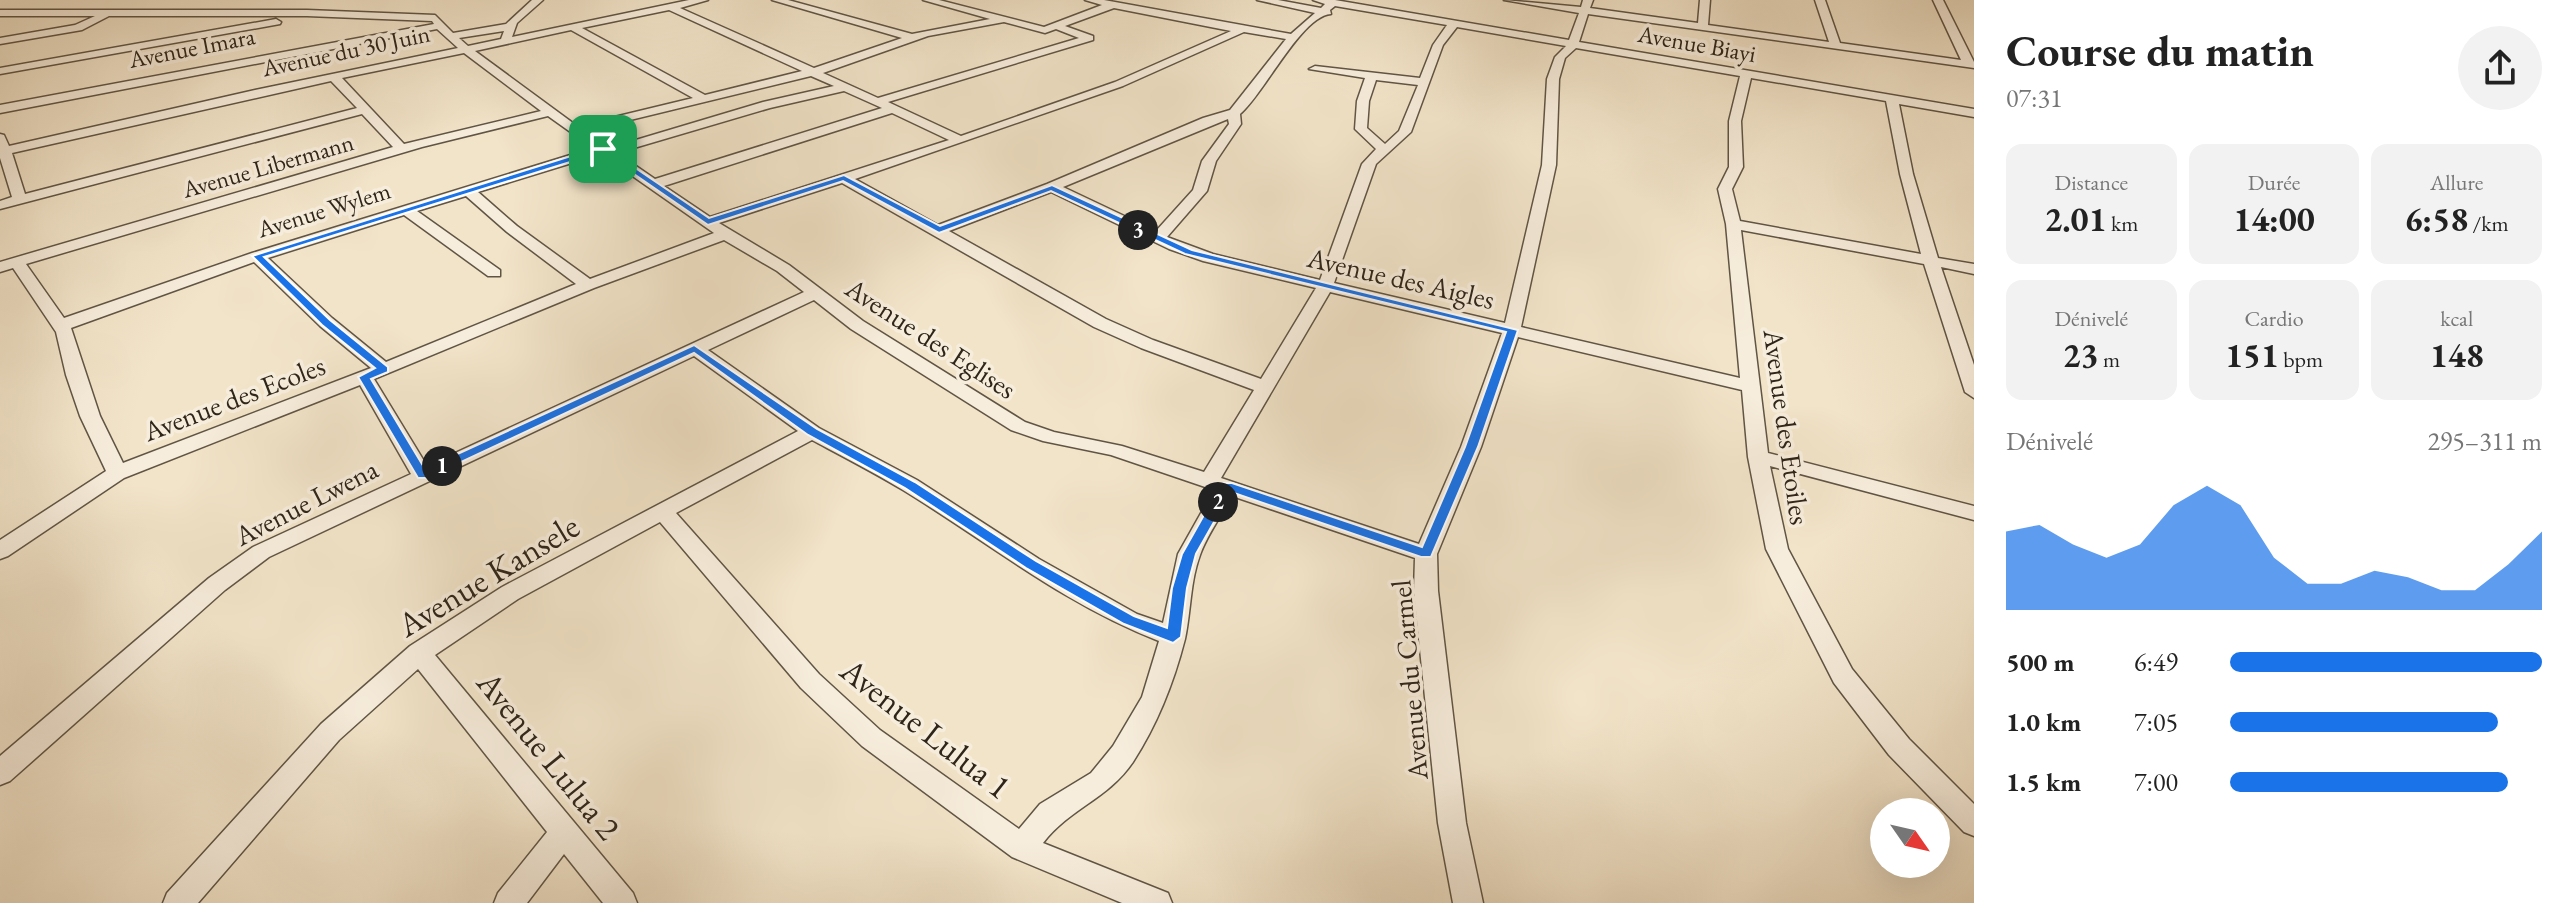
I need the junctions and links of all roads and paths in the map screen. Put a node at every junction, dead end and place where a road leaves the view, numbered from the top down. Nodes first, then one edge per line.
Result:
1 (104, 0) edge
2 (538, 0) edge
3 (703, 0) edge
4 (777, 0) edge
5 (928, 0) edge
6 (1090, 0) edge
7 (1262, 0) edge
8 (1509, 0) edge
9 (1588, 0) edge
10 (1705, 0) edge
11 (1820, 0) edge
12 (1938, 0) edge
13 (1323, 4) edge
14 (1113, 5) junction
15 (671, 7) junction
16 (1584, 12) junction
17 (108, 13) junction
18 (307, 13) junction
19 (4, 14) edge
20 (73, 14) junction
21 (1006, 19) junction
22 (439, 26) junction
23 (1056, 26) junction
24 (508, 27) junction
25 (572, 27) junction
26 (1703, 27) junction
27 (1448, 29) junction
28 (1241, 30) junction
29 (451, 36) junction
30 (1293, 37) junction
31 (913, 38) junction
32 (506, 40) junction
33 (0, 41) edge
34 (1573, 45) junction
35 (1835, 45) junction
36 (466, 49) junction
37 (1971, 65) edge
38 (1315, 69) dead end
39 (0, 71) edge
40 (813, 72) junction
41 (1746, 74) junction
42 (333, 76) junction
43 (1371, 76) junction
44 (1425, 82) junction
45 (845, 87) junction
46 (704, 99) junction
47 (1892, 99) junction
48 (877, 102) junction
49 (0, 109) edge
50 (892, 109) junction
51 (363, 110) junction
52 (550, 112) junction
53 (1234, 113) junction
54 (1974, 113) edge
55 (575, 130) junction
56 (960, 140) junction
57 (2, 147) edge
58 (402, 149) junction
59 (1383, 149) junction
60 (605, 150) junction
61 (844, 178) junction
62 (655, 184) junction
63 (1052, 187) junction
64 (467, 190) junction
65 (20, 199) junction
66 (0, 205) edge
67 (406, 210) junction
68 (708, 222) junction
69 (1733, 224) junction
70 (939, 230) junction
71 (725, 234) junction
72 (1157, 239) junction
73 (257, 256) junction
74 (1930, 260) junction
75 (8, 265) edge
76 (1974, 269) edge
77 (494, 273) dead end
78 (588, 285) junction
79 (1325, 287) junction
80 (815, 293) junction
81 (62, 325) junction
82 (1512, 330) junction
83 (694, 348) junction
84 (384, 369) junction
85 (364, 377) junction
86 (1749, 386) junction
87 (1267, 388) junction
88 (1974, 392) edge
89 (812, 432) junction
90 (1758, 457) junction
91 (117, 473) junction
92 (422, 475) junction
93 (1218, 483) junction
94 (664, 513) junction
95 (1974, 513) edge
96 (0, 551) edge
97 (1426, 554) junction
98 (1173, 637) junction
99 (419, 653) junction
100 (0, 773) edge
101 (1974, 823) edge
102 (565, 831) junction
103 (1022, 848) junction
104 (178, 903) edge
105 (509, 903) edge
106 (622, 903) edge
107 (1157, 903) edge
108 (1468, 903) edge

1 - 20 street
2 - 24 street
3 - 15 street, Avenue du 30 Juin
4 - 31 street
5 - 21 street
6 - 14 street
7 - 13 street, Avenue Biayi
8 - 16 street
9 - 16 street, Avenue du Carmel
10 - 26 street
11 - 35 street
12 - 37 street
13 - 27 street, Avenue Biayi
13 - 30 street
14 - 23 street
14 - 28 street
15 - 25 street, Avenue du 30 Juin
15 - 40 street
16 - 26 street
16 - 34 street, Avenue du Carmel
17 - 18 street
17 - 20 street
17 - 33 street
18 - 22 street
18 - 39 street
19 - 20 street
21 - 23 street
21 - 31 street
22 - 29 street, Avenue des Eglises
22 - 49 street, Avenue Imara
23 - 48 street
24 - 29 street
24 - 32 street
25 - 32 street, Avenue du 30 Juin
25 - 46 street
26 - 35 street
27 - 34 street, Avenue Biayi
27 - 44 street
28 - 30 street
28 - 56 street
29 - 36 street, Avenue des Eglises
30 - 53 street
31 - 40 street
32 - 36 street, Avenue du 30 Juin
34 - 41 street, Avenue Biayi
34 - 82 street, Avenue du Carmel
35 - 37 street
36 - 42 street, Avenue du 30 Juin
36 - 52 street, Avenue des Eglises
38 - 43 street
40 - 45 street
40 - 46 street
41 - 47 street, Avenue Biayi
41 - 69 street, Avenue des Etoiles
42 - 51 street
42 - 57 street, Avenue du 30 Juin
43 - 44 street
43 - 59 street
44 - 59 street
45 - 48 street
45 - 60 street, Avenue Wylem
46 - 55 street
47 - 54 street, Avenue Biayi
47 - 74 street
48 - 50 street
50 - 56 street
50 - 62 street
51 - 58 street
51 - 65 street
52 - 55 street, Avenue des Eglises
52 - 58 street, Avenue Libermann
53 - 63 street
53 - 72 street
55 - 60 street, Avenue des Eglises
56 - 61 street
57 - 65 street
58 - 75 street, Avenue Libermann
59 - 79 street
60 - 62 street, Avenue des Eglises
60 - 64 street, Avenue Wylem
61 - 68 street
61 - 70 street
62 - 68 street, Avenue des Eglises
63 - 70 street
63 - 72 street, Avenue des Aigles
64 - 67 street, Avenue Wylem
64 - 78 street
65 - 66 street
67 - 73 street, Avenue Wylem
67 - 77 street
68 - 71 street, Avenue des Eglises
69 - 74 street
69 - 86 street, Avenue des Etoiles
70 - 87 street
71 - 78 street, Avenue des Ecoles
71 - 80 street, Avenue des Eglises
72 - 79 street, Avenue des Aigles
73 - 81 street, Avenue Wylem
73 - 84 street
74 - 76 street
74 - 88 street
75 - 81 street
78 - 84 street, Avenue des Ecoles
79 - 82 street, Avenue des Aigles
79 - 87 street
80 - 83 street, Avenue Lwena
80 - 93 street, Avenue des Eglises
81 - 91 street
82 - 86 street, Avenue des Aigles
82 - 97 street, Avenue du Carmel
83 - 89 street
83 - 92 street, Avenue Lwena
84 - 85 street, Avenue des Ecoles
85 - 91 street, Avenue des Ecoles
85 - 92 street
86 - 90 street, Avenue des Etoiles
87 - 93 street
89 - 94 street, Avenue Kansele
89 - 98 street
90 - 95 street
90 - 101 street, Avenue des Etoiles
91 - 96 street, Avenue des Ecoles
92 - 100 street, Avenue Lwena
93 - 97 street, Avenue des Eglises
93 - 98 street
94 - 99 street, Avenue Kansele
94 - 103 street, Avenue Lulua 1
97 - 108 street, Avenue du Carmel
98 - 103 street
99 - 102 street, Avenue Lulua 2
99 - 104 street, Avenue Kansele
102 - 105 street
102 - 106 street, Avenue Lulua 2
103 - 107 street, Avenue Lulua 1

